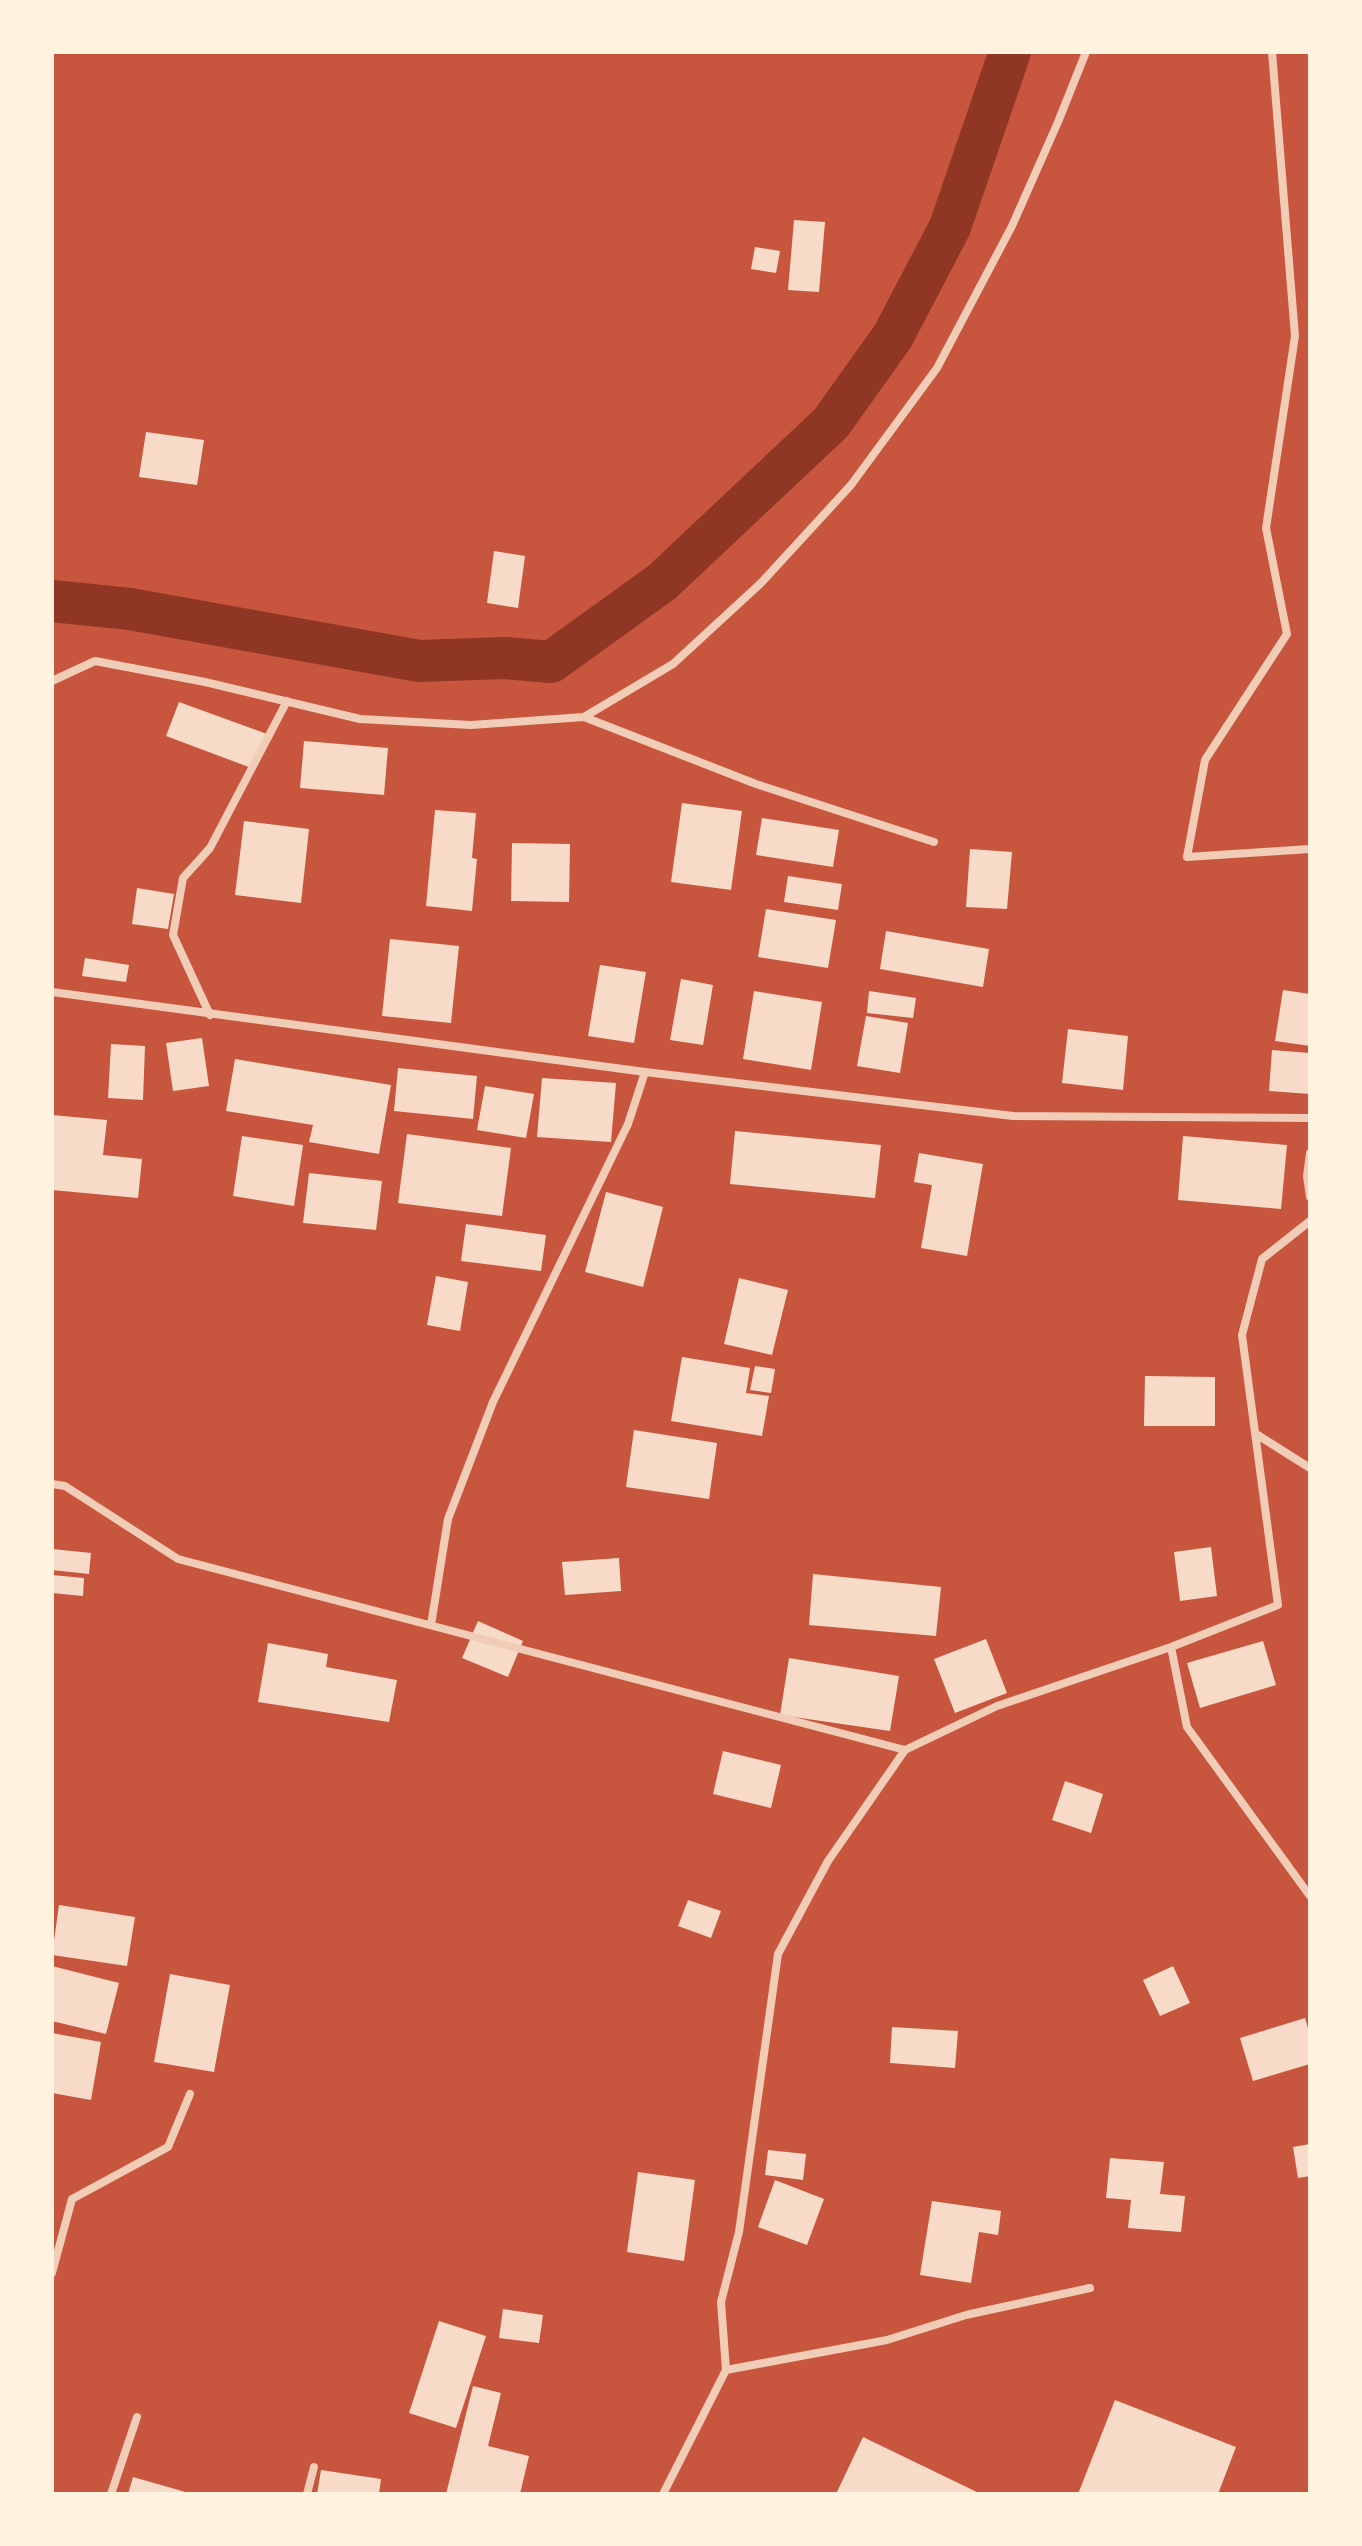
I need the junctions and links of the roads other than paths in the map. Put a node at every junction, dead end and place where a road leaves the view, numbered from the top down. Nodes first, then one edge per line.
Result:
1 (1086, 52) edge
2 (1272, 52) edge
3 (52, 681) edge
4 (287, 701) junction
5 (584, 717) junction
6 (934, 842) dead end
7 (1310, 849) edge
8 (52, 992) edge
9 (210, 1015) junction
10 (645, 1072) junction
11 (1310, 1118) edge
12 (1310, 1153) edge
13 (1310, 1197) edge
14 (1310, 1221) edge
15 (1256, 1434) junction
16 (1310, 1468) edge
17 (52, 1484) edge
18 (431, 1625) junction
19 (1171, 1647) junction
20 (905, 1750) junction
21 (1310, 1896) edge
22 (190, 2094) dead end
23 (52, 2273) edge
24 (1090, 2288) dead end
25 (726, 2370) junction
26 (137, 2417) dead end
27 (314, 2467) dead end
28 (111, 2494) edge
29 (307, 2494) edge
30 (663, 2494) edge

1 - 5 street
2 - 7 street
3 - 4 street
4 - 5 street
4 - 9 street
5 - 6 street
8 - 9 street
9 - 10 street
10 - 11 street
10 - 18 street
12 - 13 street
14 - 15 street
15 - 16 street
15 - 19 street
17 - 18 street
18 - 20 street
19 - 20 street
19 - 21 street
20 - 25 street
22 - 23 street
24 - 25 street
25 - 30 street
26 - 28 street
27 - 29 street

